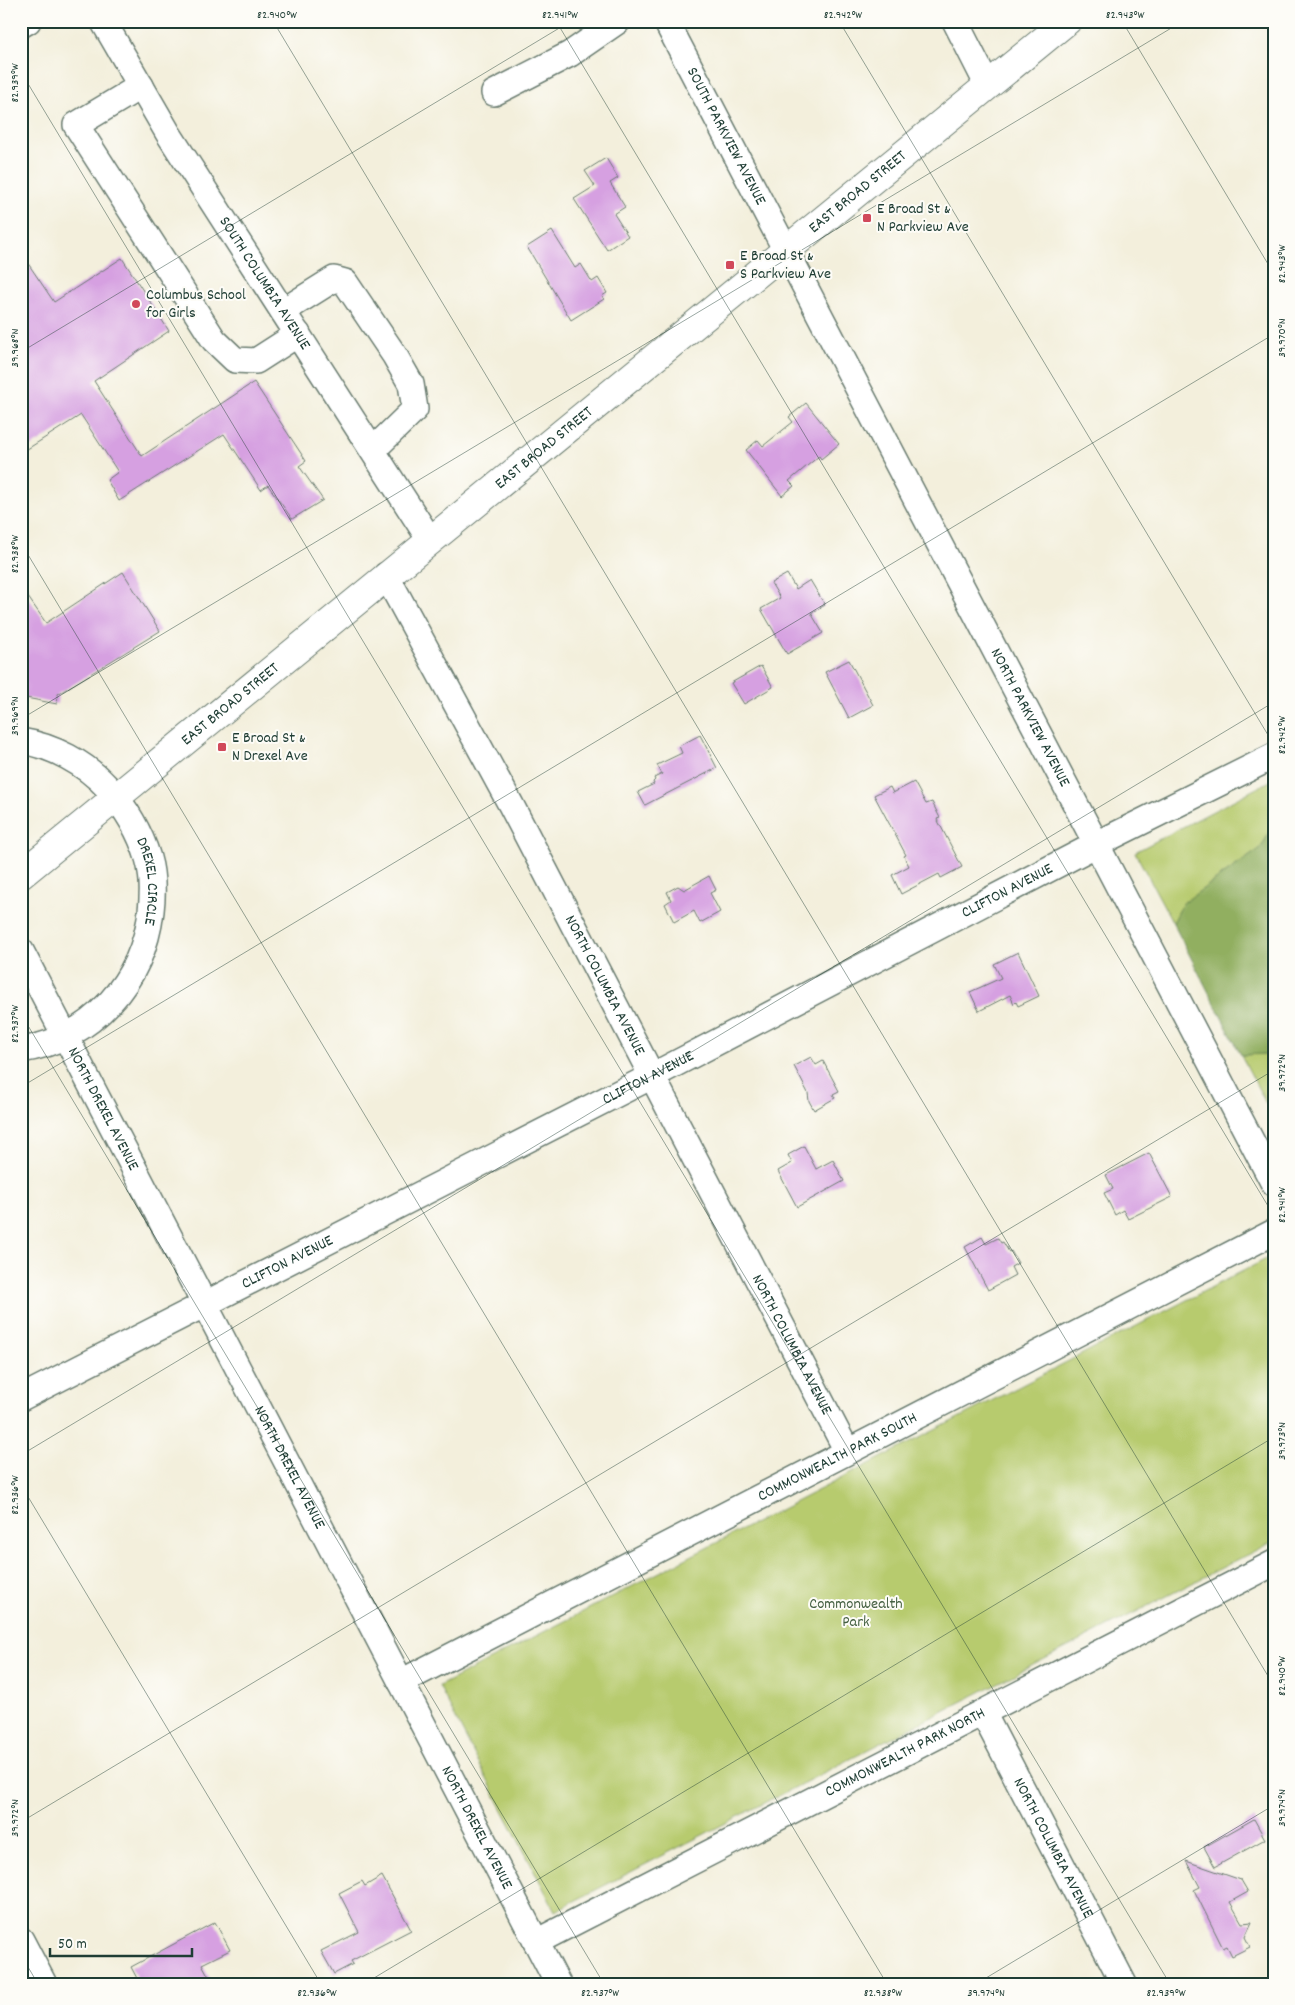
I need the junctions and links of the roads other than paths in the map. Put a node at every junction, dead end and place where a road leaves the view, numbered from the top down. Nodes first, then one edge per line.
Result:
1 (28, 21) edge
2 (104, 21) edge
3 (618, 21) edge
4 (666, 21) edge
5 (955, 21) edge
6 (1068, 21) edge
7 (21, 24) edge
8 (141, 86) junction
9 (988, 86) junction
10 (494, 93) dead end
11 (786, 251) junction
12 (282, 311) junction
13 (298, 334) junction
14 (373, 450) junction
15 (430, 540) junction
16 (386, 575) junction
17 (21, 741) edge
18 (1274, 756) edge
19 (117, 798) junction
20 (1097, 844) junction
21 (21, 875) edge
22 (21, 951) edge
23 (66, 1036) junction
24 (21, 1050) edge
25 (652, 1076) junction
26 (1274, 1184) edge
27 (1274, 1232) edge
28 (205, 1305) junction
29 (21, 1398) edge
30 (847, 1451) junction
31 (1274, 1563) edge
32 (401, 1682) junction
33 (983, 1713) junction
34 (21, 1940) edge
35 (536, 1942) junction
36 (44, 1984) edge
37 (558, 1984) edge
38 (1124, 1984) edge

1 - 7 street
2 - 8 street, SOUTH COLUMBIA AVENUE
3 - 10 street
4 - 11 street, SOUTH PARKVIEW AVENUE
5 - 9 street
6 - 9 main road, EAST BROAD STREET
8 - 12 street, SOUTH COLUMBIA AVENUE
8 - 13 street
9 - 11 main road, EAST BROAD STREET
11 - 15 main road, EAST BROAD STREET
11 - 20 street, NORTH PARKVIEW AVENUE
12 - 13 street, SOUTH COLUMBIA AVENUE
12 - 14 street
13 - 14 street, SOUTH COLUMBIA AVENUE
14 - 15 street, SOUTH COLUMBIA AVENUE
15 - 16 main road, EAST BROAD STREET
16 - 19 main road, EAST BROAD STREET
16 - 25 street, NORTH COLUMBIA AVENUE
17 - 19 street, DREXEL CIRCLE
18 - 20 street, CLIFTON AVENUE
19 - 21 main road, EAST BROAD STREET
19 - 23 street, DREXEL CIRCLE
20 - 25 street, CLIFTON AVENUE
20 - 26 street, NORTH PARKVIEW AVENUE
22 - 23 street, NORTH DREXEL AVENUE
23 - 24 street, DREXEL CIRCLE
23 - 28 street, NORTH DREXEL AVENUE
25 - 28 street, CLIFTON AVENUE
25 - 30 street, NORTH COLUMBIA AVENUE
27 - 30 street, COMMONWEALTH PARK SOUTH
28 - 29 street, CLIFTON AVENUE
28 - 32 street, NORTH DREXEL AVENUE
30 - 32 street, COMMONWEALTH PARK SOUTH
31 - 33 street, COMMONWEALTH PARK NORTH
32 - 35 street, NORTH DREXEL AVENUE
33 - 35 street, COMMONWEALTH PARK NORTH
33 - 38 street, NORTH COLUMBIA AVENUE
34 - 36 street
35 - 37 street, NORTH DREXEL AVENUE

